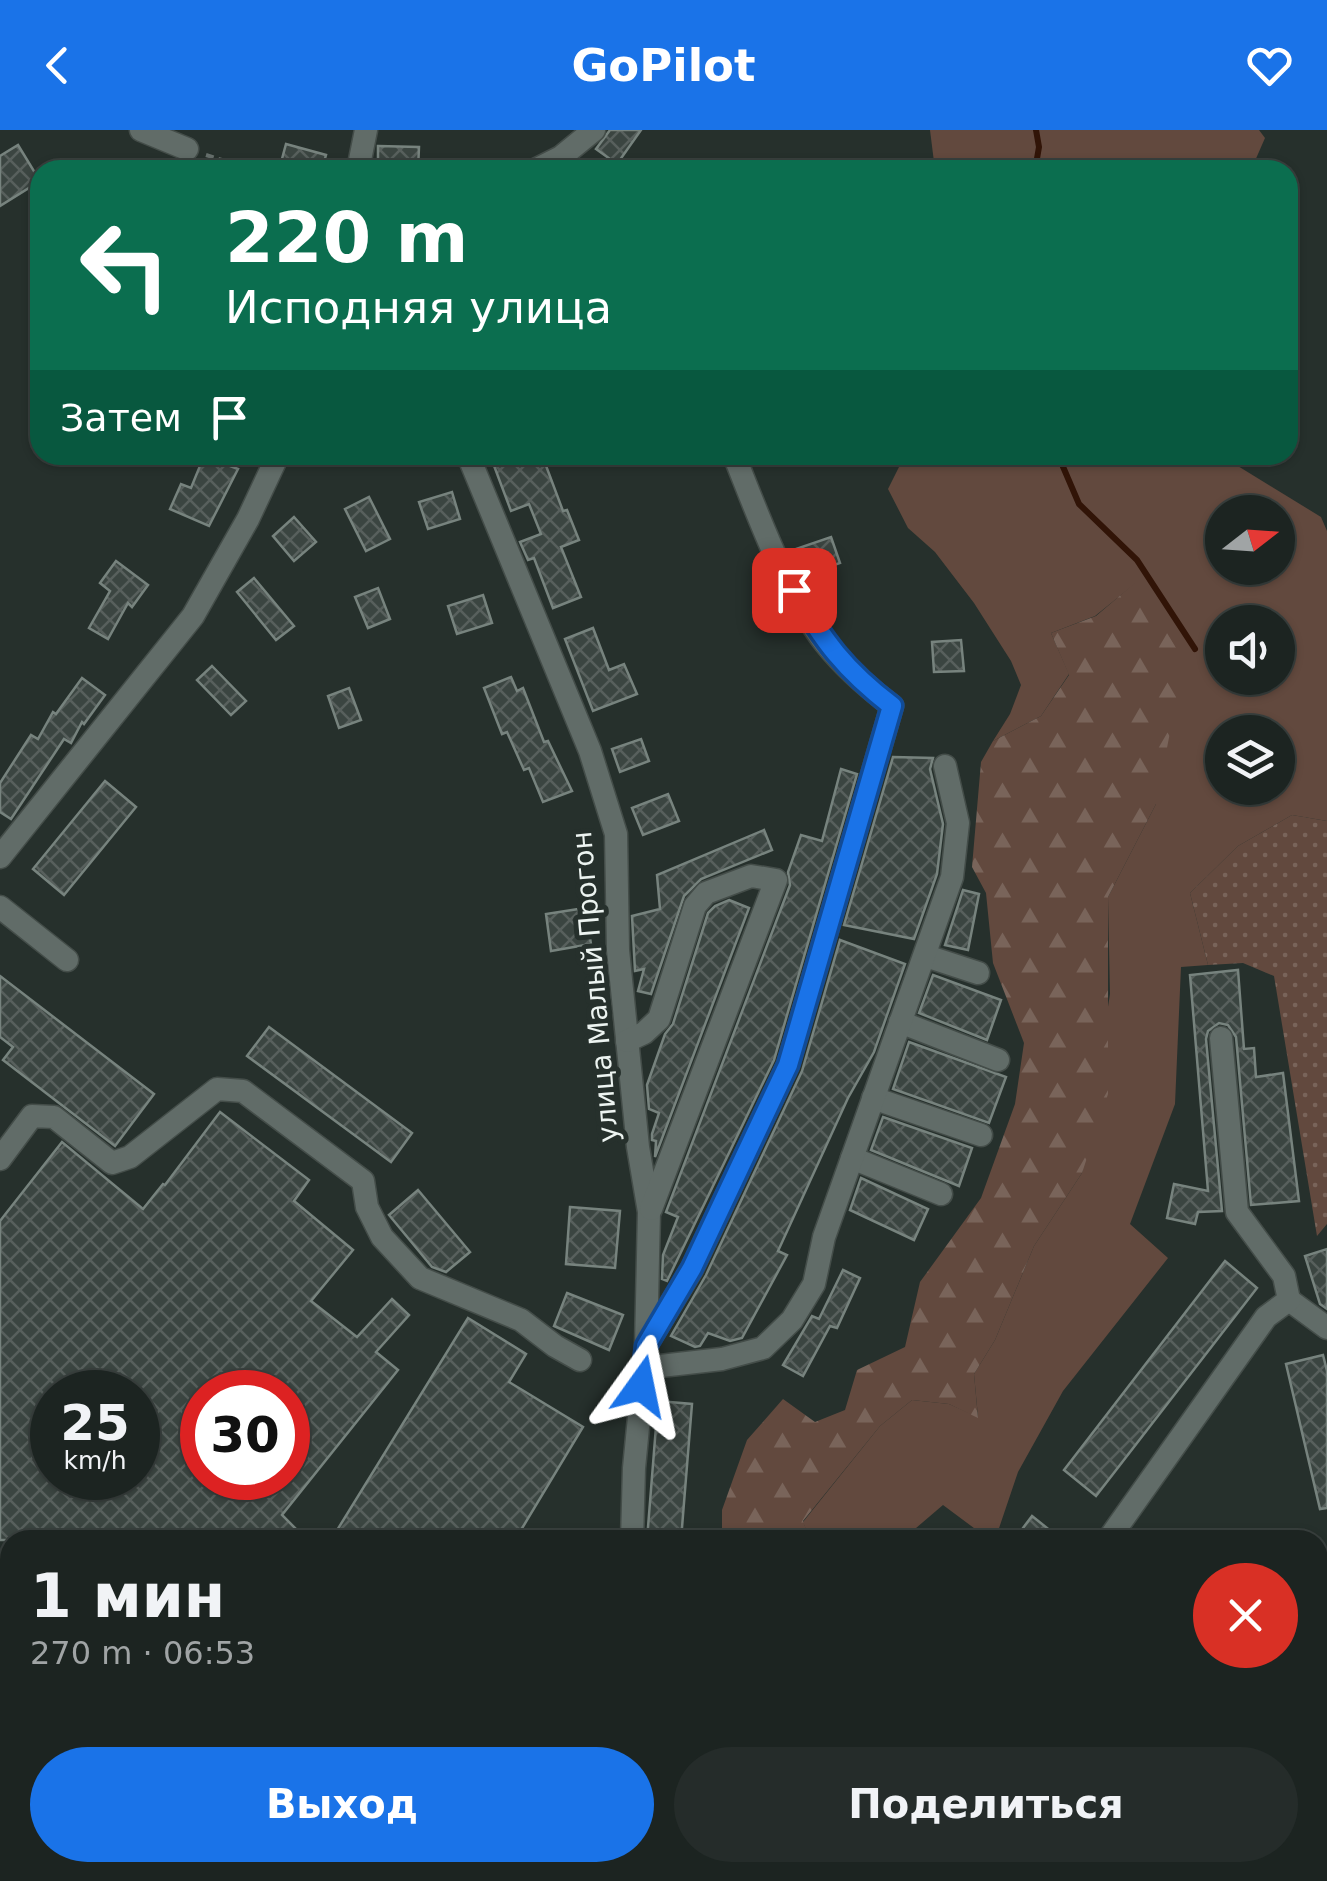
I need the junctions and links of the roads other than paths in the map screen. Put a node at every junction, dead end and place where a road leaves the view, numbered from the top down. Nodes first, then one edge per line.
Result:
1 (142, 130) edge
2 (366, 130) edge
3 (594, 130) edge
4 (186, 149) road end
5 (360, 160) edge
6 (556, 160) edge
7 (273, 465) edge
8 (472, 465) edge
9 (738, 465) edge
10 (945, 766) dead end
11 (0, 857) edge
12 (0, 907) edge
13 (926, 956) junction
14 (67, 960) dead end
15 (978, 973) dead end
16 (900, 1022) junction
17 (1221, 1038) dead end
18 (627, 1041) junction
19 (998, 1060) dead end
20 (873, 1098) junction
21 (981, 1135) dead end
22 (852, 1158) junction
23 (0, 1159) edge
24 (941, 1194) dead end
25 (650, 1212) junction
26 (1289, 1300) junction
27 (1327, 1328) edge
28 (645, 1357) junction
29 (580, 1360) dead end
30 (632, 1530) edge
31 (1115, 1530) edge

1 - 4 street
2 - 5 street
3 - 6 street
7 - 11 street
8 - 18 street, улица Малый Прогон
9 - 28 street
10 - 13 street
12 - 14 street
13 - 15 street
13 - 16 street
16 - 19 street
16 - 20 street
17 - 26 street
18 - 25 street, улица Малый Прогон
18 - 25 street
20 - 21 street
20 - 22 street
22 - 24 street
22 - 28 street
23 - 29 street
25 - 28 street, улица Малый Прогон
26 - 27 street
26 - 31 street
28 - 30 street, улица Малый Прогон

